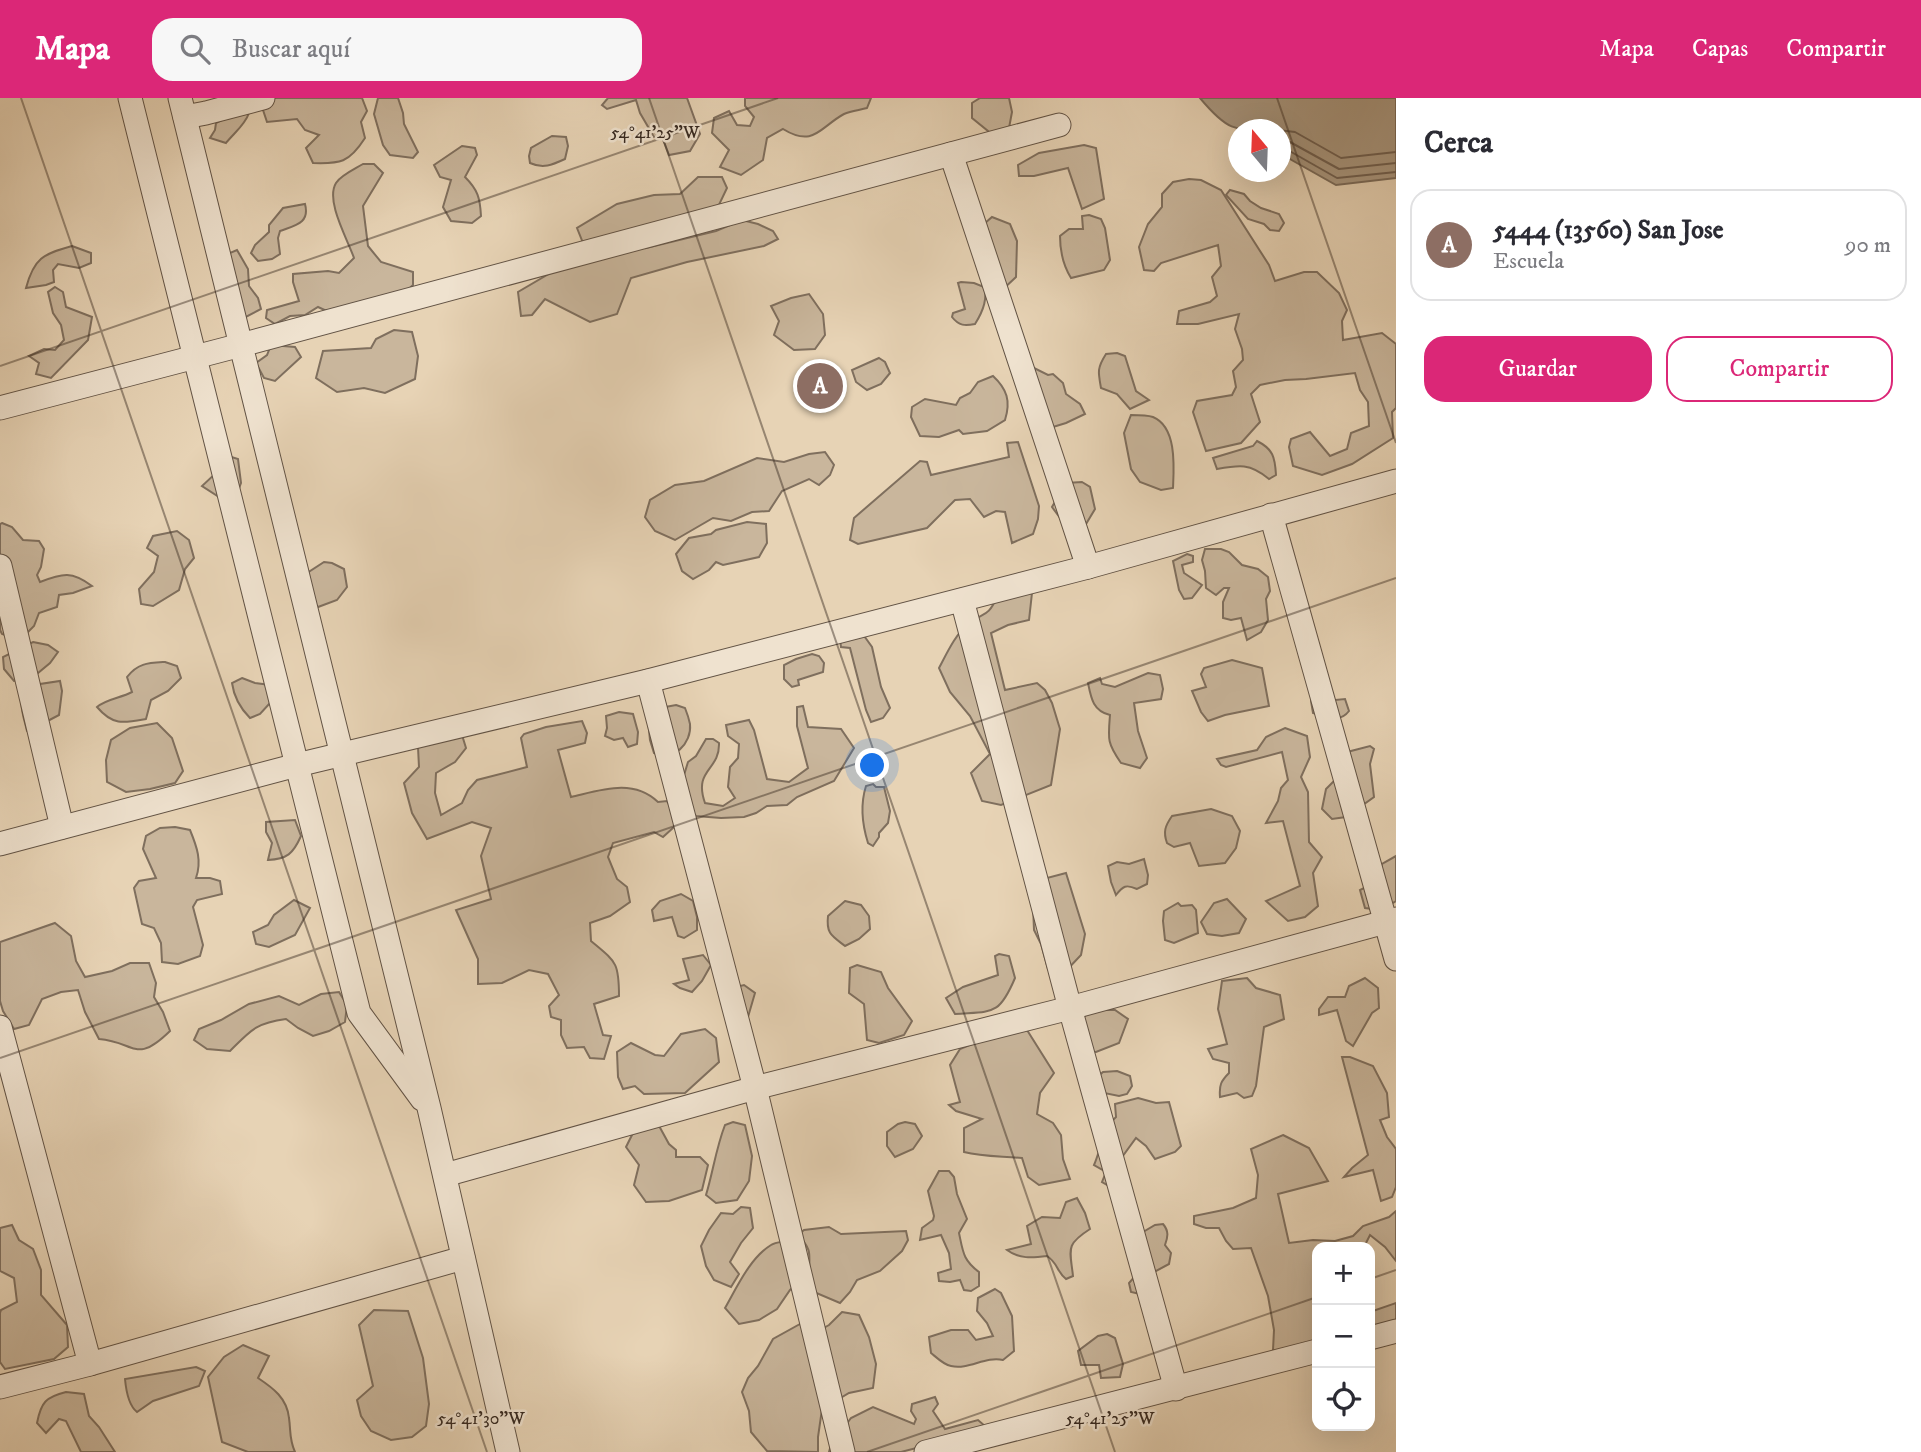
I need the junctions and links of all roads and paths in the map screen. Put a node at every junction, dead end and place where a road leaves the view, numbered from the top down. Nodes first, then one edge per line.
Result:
1 (130, 98) edge
2 (263, 98) edge
3 (183, 108) edge
4 (1059, 125) dead end
5 (951, 154) junction
6 (241, 345) junction
7 (195, 356) junction
8 (0, 408) edge
9 (1396, 481) edge
10 (1271, 515) junction
11 (0, 566) edge
12 (1088, 567) junction
13 (961, 600) junction
14 (648, 681) junction
15 (342, 754) junction
16 (297, 765) junction
17 (62, 827) junction
18 (0, 845) edge
19 (1391, 920) edge
20 (1396, 959) edge
21 (1070, 1008) junction
22 (0, 1027) edge
23 (755, 1088) junction
24 (429, 1108) junction
25 (445, 1175) junction
26 (463, 1258) junction
27 (1396, 1331) edge
28 (1375, 1337) edge
29 (1312, 1352) edge
30 (90, 1364) junction
31 (0, 1387) edge
32 (1176, 1388) junction
33 (508, 1452) edge
34 (843, 1452) edge
35 (926, 1452) edge

1 - 7 street
2 - 3 street
3 - 6 street
4 - 5 street
5 - 6 street
5 - 12 street
6 - 7 street
6 - 15 street
7 - 8 street
7 - 16 street
9 - 10 street
10 - 12 street
10 - 19 street
11 - 17 street
12 - 13 street
13 - 14 street
13 - 21 street
14 - 15 street
14 - 23 street
15 - 16 street
15 - 24 street
16 - 17 street
16 - 24 street
17 - 18 street
19 - 20 street
19 - 21 street
21 - 23 street
21 - 32 street
22 - 30 street
23 - 25 street
23 - 34 street
24 - 25 street
25 - 26 street
26 - 30 street
26 - 33 street
27 - 28 street
29 - 32 street
30 - 31 street
32 - 35 street

